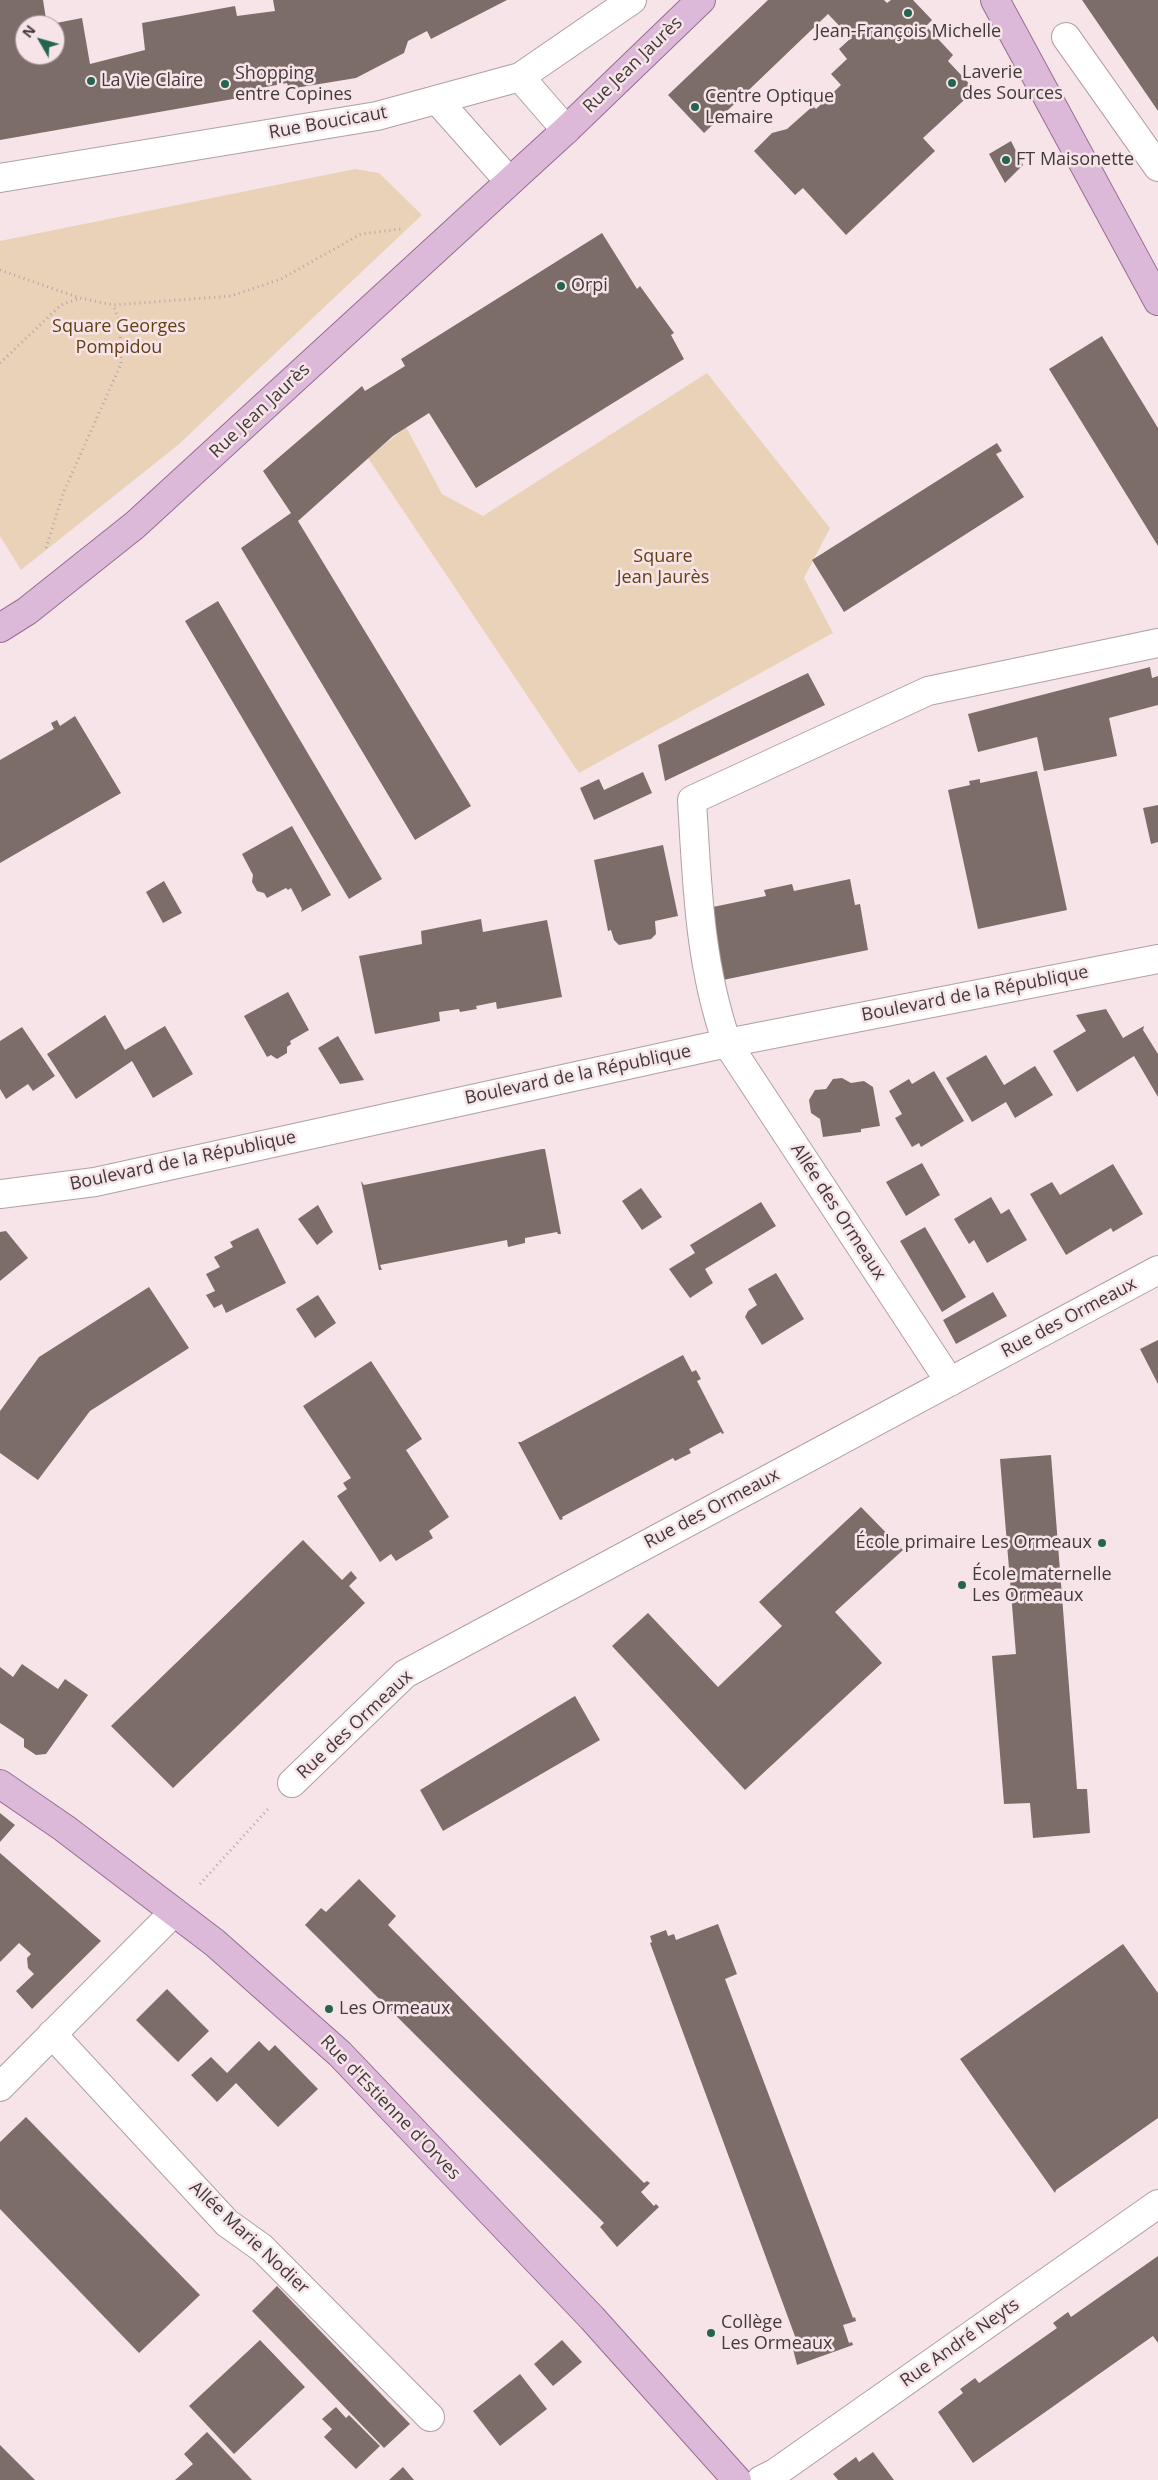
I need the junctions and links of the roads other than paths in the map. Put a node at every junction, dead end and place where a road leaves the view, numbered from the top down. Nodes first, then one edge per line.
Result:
1 (632, 0) edge
2 (701, 0) edge
3 (995, 0) edge
4 (1066, 37) dead end
5 (520, 77) junction
6 (438, 101) junction
7 (566, 130) junction
8 (1158, 167) edge
9 (0, 178) edge
10 (509, 181) junction
11 (1158, 301) edge
12 (0, 628) edge
13 (1158, 643) edge
14 (1158, 959) edge
15 (727, 1043) junction
16 (0, 1194) edge
17 (1158, 1270) edge
18 (950, 1382) junction
19 (292, 1783) road end
20 (0, 1784) edge
21 (174, 1912) junction
22 (52, 2034) junction
23 (0, 2087) edge
24 (1158, 2204) edge
25 (430, 2417) dead end
26 (736, 2480) edge
27 (761, 2480) edge

1 - 5 street, Rue Boucicaut
2 - 7 main road, Rue Jean Jaurès
3 - 11 main road
4 - 8 street
5 - 6 street, Rue Boucicaut
5 - 7 street
6 - 9 street, Rue Boucicaut
6 - 10 street
7 - 10 main road, Rue Jean Jaurès
10 - 12 main road, Rue Jean Jaurès
13 - 15 street, Allée des Ormeaux
14 - 15 street, Boulevard de la République
15 - 16 street, Boulevard de la République
15 - 18 street, Allée des Ormeaux
17 - 18 street, Rue des Ormeaux
18 - 19 street, Rue des Ormeaux
20 - 21 main road, Rue d'Estienne d'Orves
21 - 22 street
21 - 26 main road, Rue d'Estienne d'Orves
22 - 23 street
22 - 25 street, Allée Marie Nodier
24 - 27 street, Rue André Neyts

